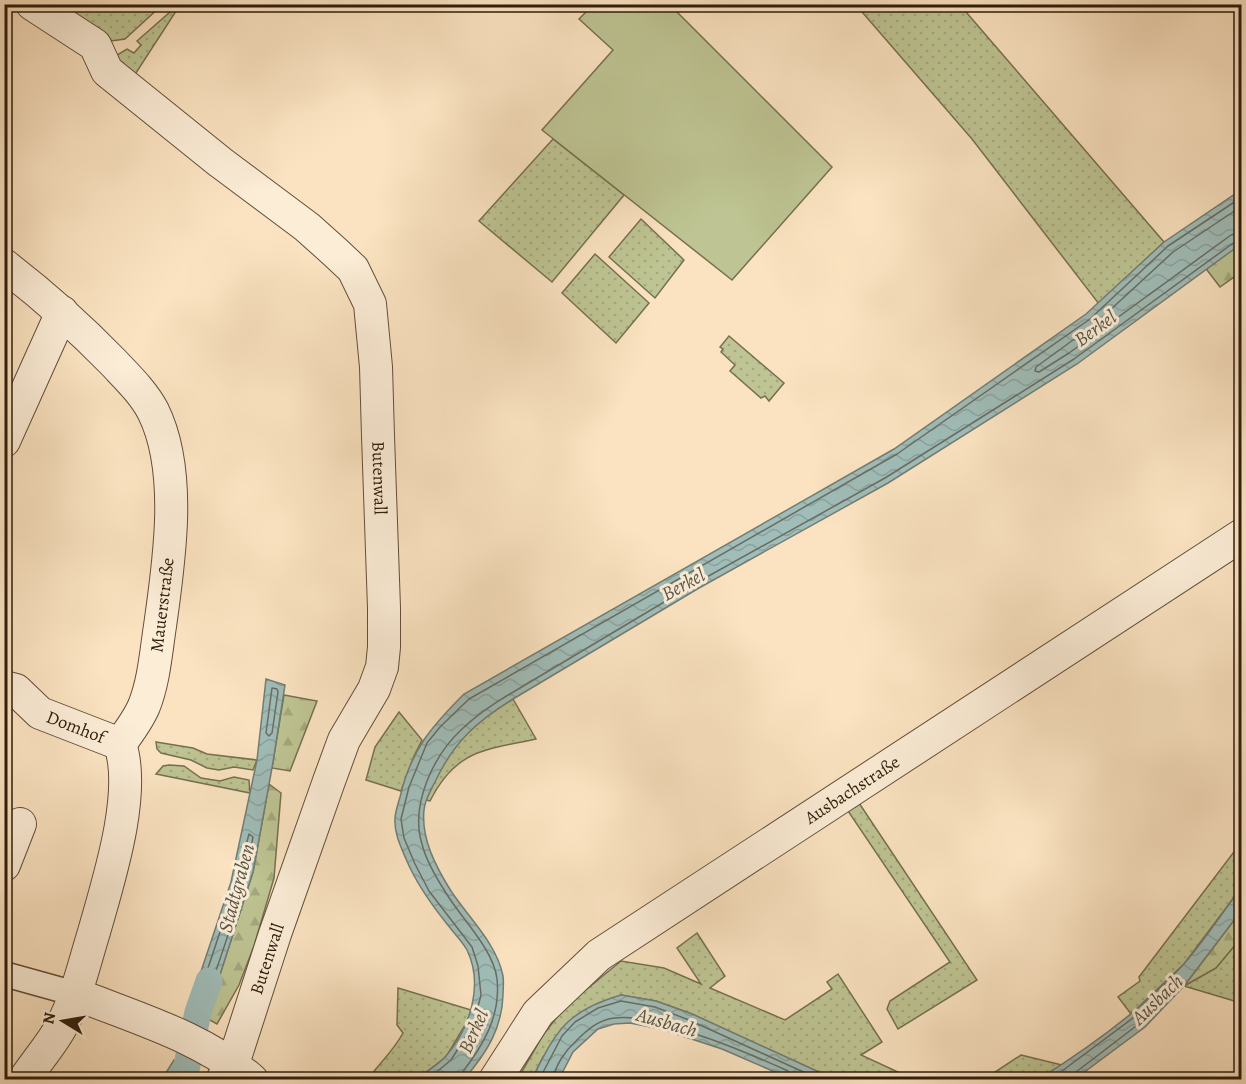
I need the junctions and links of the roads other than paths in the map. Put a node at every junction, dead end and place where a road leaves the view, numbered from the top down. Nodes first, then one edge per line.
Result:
1 (32, 4) edge
2 (4, 265) edge
3 (62, 312) junction
4 (4, 441) edge
5 (1242, 535) edge
6 (4, 687) edge
7 (120, 744) junction
8 (20, 824) dead end
9 (4, 865) edge
10 (4, 974) edge
11 (76, 994) junction
12 (230, 1069) edge
13 (24, 1080) edge
14 (495, 1080) edge

1 - 12 street, Butenwall
2 - 3 street, Mauerstraße
3 - 4 street
3 - 7 street, Mauerstraße
5 - 14 street, Ausbachstraße
6 - 7 street, Domhof
7 - 11 street
8 - 9 street
10 - 11 street
11 - 12 street
11 - 13 street

